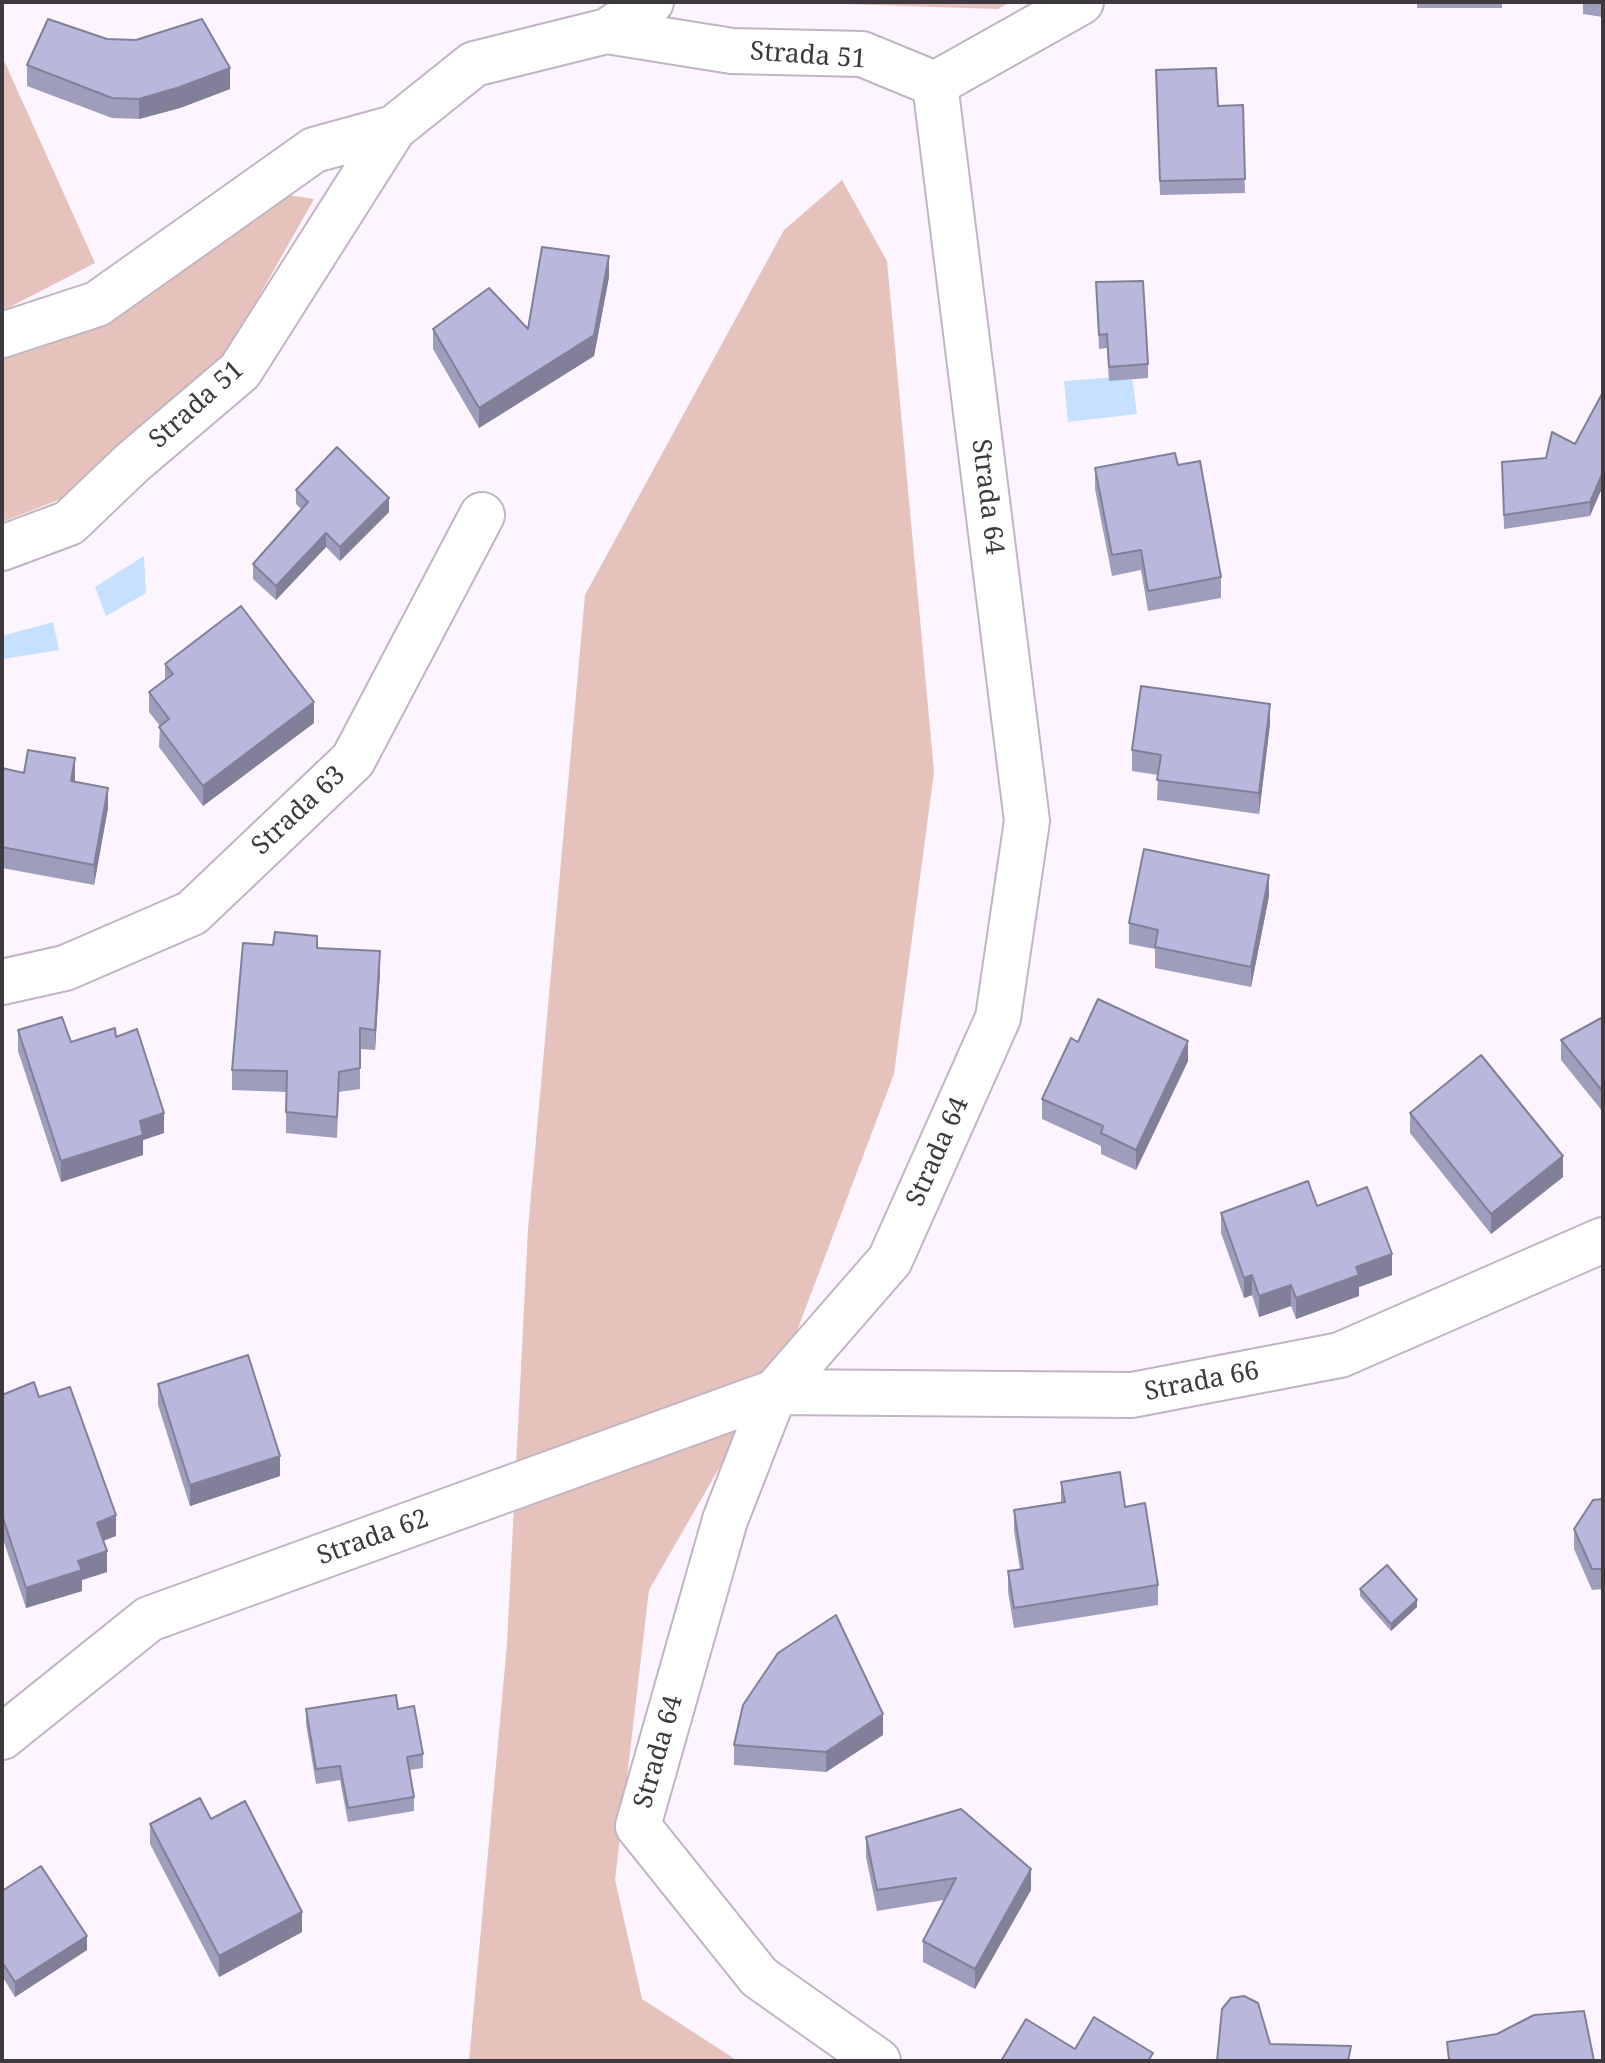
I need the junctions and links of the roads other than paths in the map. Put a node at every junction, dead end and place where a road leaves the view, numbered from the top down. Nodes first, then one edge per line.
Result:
1 (651, 2) edge
2 (1081, 2) edge
3 (607, 31) junction
4 (935, 84) junction
5 (394, 128) junction
6 (2, 335) edge
7 (482, 515) dead end
8 (2, 548) edge
9 (2, 982) edge
10 (1603, 1240) edge
11 (775, 1392) junction
12 (2, 1737) edge
13 (878, 2061) edge

1 - 3 street, Strada 51
2 - 4 street
3 - 4 street, Strada 51
3 - 5 street, Strada 51
4 - 11 street, Strada 64
5 - 6 street, Strada 51
5 - 8 street, Strada 51
7 - 9 street, Strada 63
10 - 11 street, Strada 66
11 - 12 street, Strada 62
11 - 13 street, Strada 64

